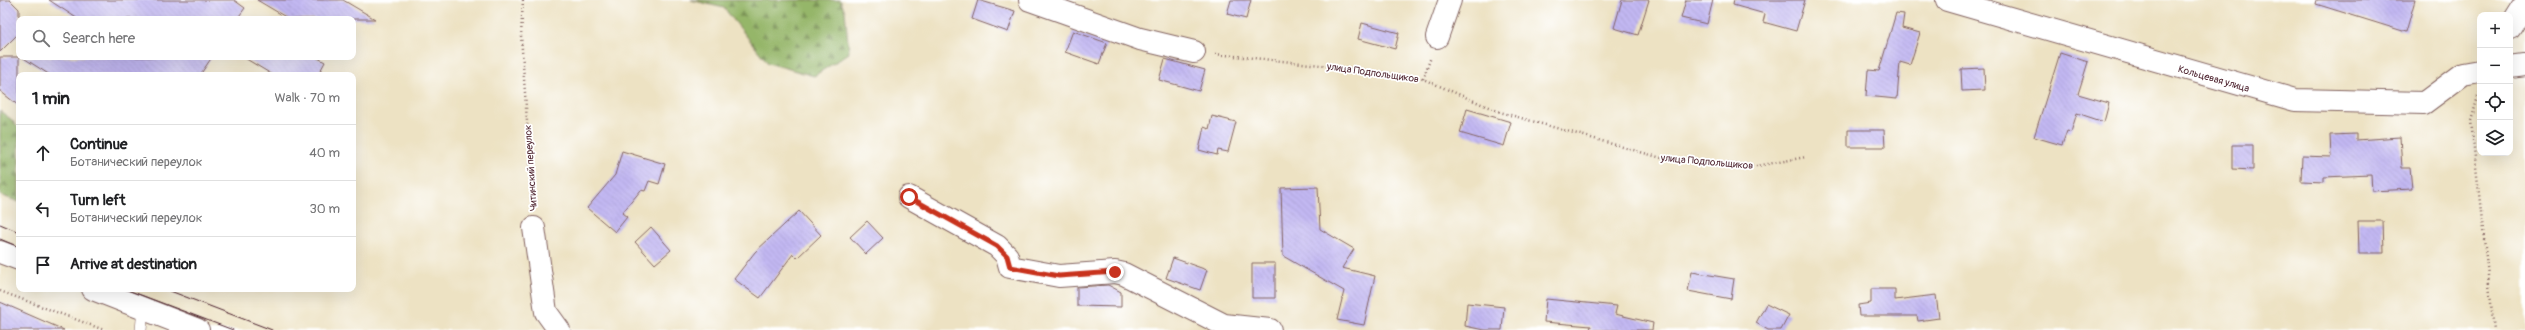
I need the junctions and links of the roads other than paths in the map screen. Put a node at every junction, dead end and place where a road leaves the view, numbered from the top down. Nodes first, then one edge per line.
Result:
1 (1030, 0) edge
2 (1450, 0) edge
3 (1947, 0) edge
4 (2525, 4) edge
5 (2513, 23) edge
6 (1437, 38) dead end
7 (1194, 52) road end
8 (2525, 65) edge
9 (2513, 67) edge
10 (2477, 72) edge
11 (909, 197) dead end
12 (534, 228) road end
13 (0, 252) edge
14 (16, 258) edge
15 (98, 292) edge
16 (142, 319) edge
17 (198, 330) edge
18 (559, 330) edge
19 (1270, 330) edge

1 - 7 street
2 - 6 street
3 - 10 street, Кольцевая улица
4 - 5 street
8 - 9 street
11 - 19 street
12 - 18 street
13 - 14 street
15 - 16 street
16 - 17 street

